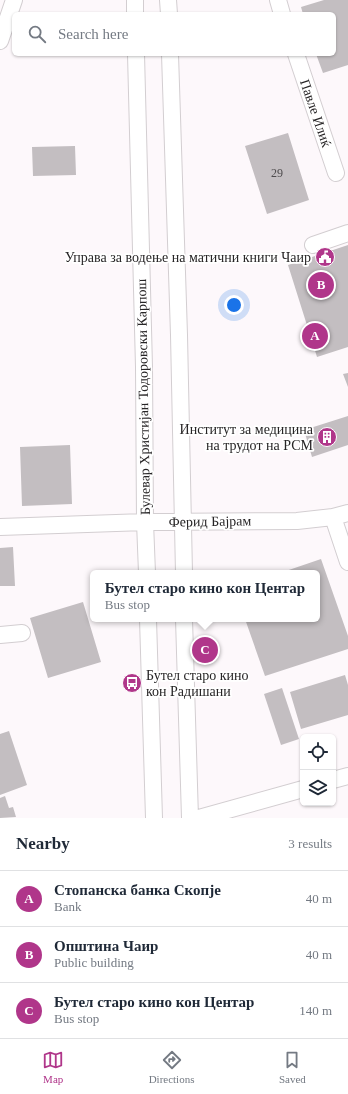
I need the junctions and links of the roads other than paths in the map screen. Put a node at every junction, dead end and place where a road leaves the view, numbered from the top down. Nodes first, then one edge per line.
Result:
1 (14, 0) edge
2 (135, 0) edge
3 (168, 0) edge
4 (278, 0) edge
5 (135, 12) edge
6 (169, 12) edge
7 (281, 12) edge
8 (0, 41) edge
9 (136, 56) edge
10 (170, 56) edge
11 (297, 56) edge
12 (336, 172) dead end
13 (348, 233) edge
14 (313, 245) dead end
15 (340, 515) edge
16 (145, 522) junction
17 (182, 522) junction
18 (0, 527) edge
19 (348, 562) edge
20 (147, 570) edge
21 (184, 570) edge
22 (148, 622) edge
23 (184, 622) edge
24 (22, 633) dead end
25 (0, 634) edge
26 (348, 776) edge
27 (336, 779) edge
28 (300, 790) edge
29 (154, 818) edge
30 (190, 818) edge
31 (199, 818) edge

1 - 8 street
2 - 5 street
3 - 6 street
4 - 7 street
9 - 16 street, Булевар Христијан Тодоровски Карпош
10 - 17 street
11 - 12 street, Павле Илиќ
13 - 14 street
15 - 17 street, Ферид Бајрам
15 - 19 street
16 - 17 street, Ферид Бајрам
16 - 18 street, Ферид Бајрам
16 - 20 street, Булевар Христијан Тодоровски Карпош
17 - 21 street
22 - 29 street
23 - 30 street
24 - 25 street
26 - 27 street
28 - 31 street

